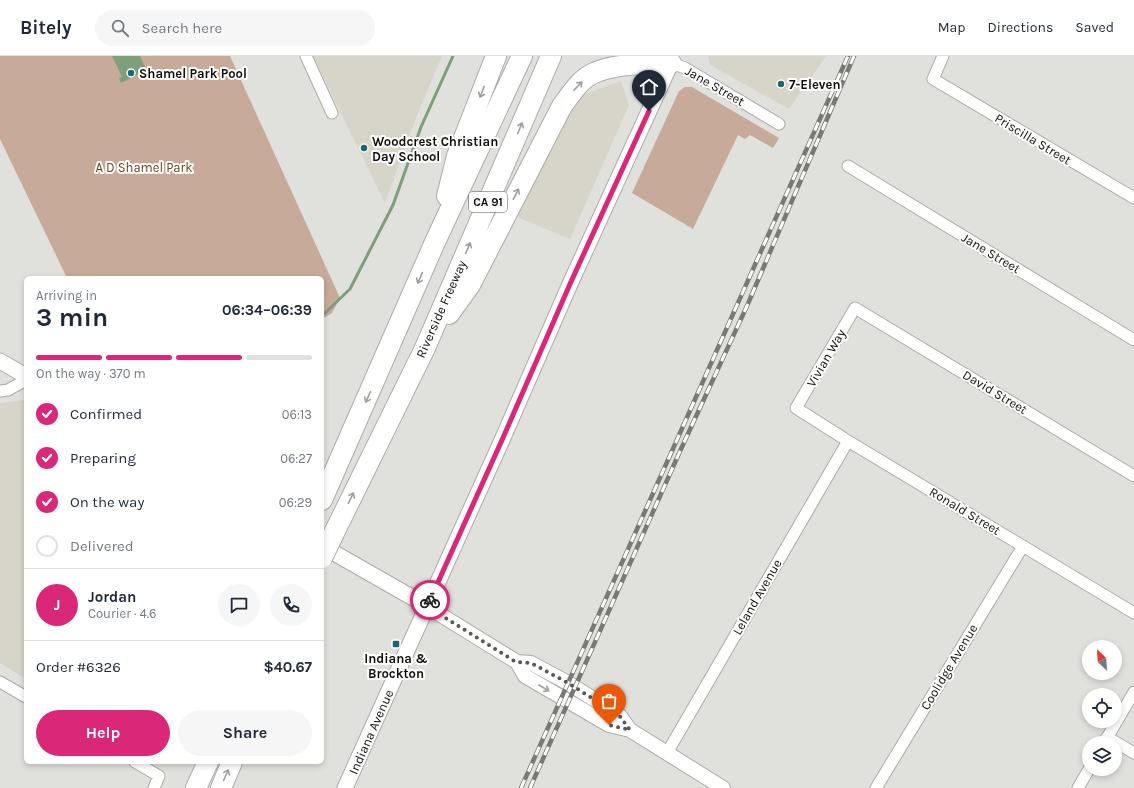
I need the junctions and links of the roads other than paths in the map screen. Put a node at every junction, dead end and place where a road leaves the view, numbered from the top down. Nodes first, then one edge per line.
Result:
1 (306, 56) edge
2 (496, 56) edge
3 (522, 56) edge
4 (551, 56) edge
5 (943, 56) edge
6 (668, 60) edge
7 (332, 113) dead end
8 (779, 124) dead end
9 (848, 166) dead end
10 (1134, 198) edge
11 (436, 242) junction
12 (855, 308) joint
13 (1134, 340) edge
14 (425, 348) junction
15 (0, 361) edge
16 (24, 375) edge
17 (24, 381) edge
18 (0, 391) edge
19 (796, 408) joint
20 (848, 440) junction
21 (1134, 476) edge
22 (324, 495) edge
23 (328, 540) edge
24 (1023, 546) junction
25 (324, 552) edge
26 (432, 609) junction
27 (1134, 613) edge
28 (0, 682) edge
29 (1134, 692) edge
30 (24, 696) edge
31 (1108, 736) edge
32 (1122, 747) edge
33 (667, 753) junction
34 (1134, 753) edge
35 (138, 764) edge
36 (207, 764) edge
37 (231, 764) edge
38 (1085, 776) edge
39 (154, 788) edge
40 (196, 788) edge
41 (221, 788) edge
42 (345, 788) edge
43 (723, 788) edge
44 (876, 788) edge
45 (1078, 788) edge

1 - 7 street
2 -> 11 highway
3 - 11 highway, CA 91
14 -> 4 highway, Riverside Freeway / CA 91
5 - 10 street, Priscilla Street
6 - 8 street, Jane Street
14 -> 6 highway
6 - 26 main road, Indiana Avenue
9 - 13 street, Jane Street
11 -> 22 highway, CA 91
12 - 19 street, Vivian Way
12 - 21 street, David Street
23 -> 14 highway, Riverside Freeway / CA 91
15 - 16 main road
17 - 18 street
19 - 20 street, Ronald Street
20 - 24 street, Ronald Street
20 - 33 street, Leland Avenue
23 - 25 highway, Riverside Freeway / CA 91, bridge
23 - 26 main road
24 - 27 street, Ronald Street
24 - 44 street, Coolidge Avenue
26 - 33 street
26 - 42 main road, Indiana Avenue
28 - 30 street
29 - 31 street
32 - 34 street
33 - 43 street
35 - 39 street
36 - 40 highway
41 -> 37 highway
38 - 45 street

